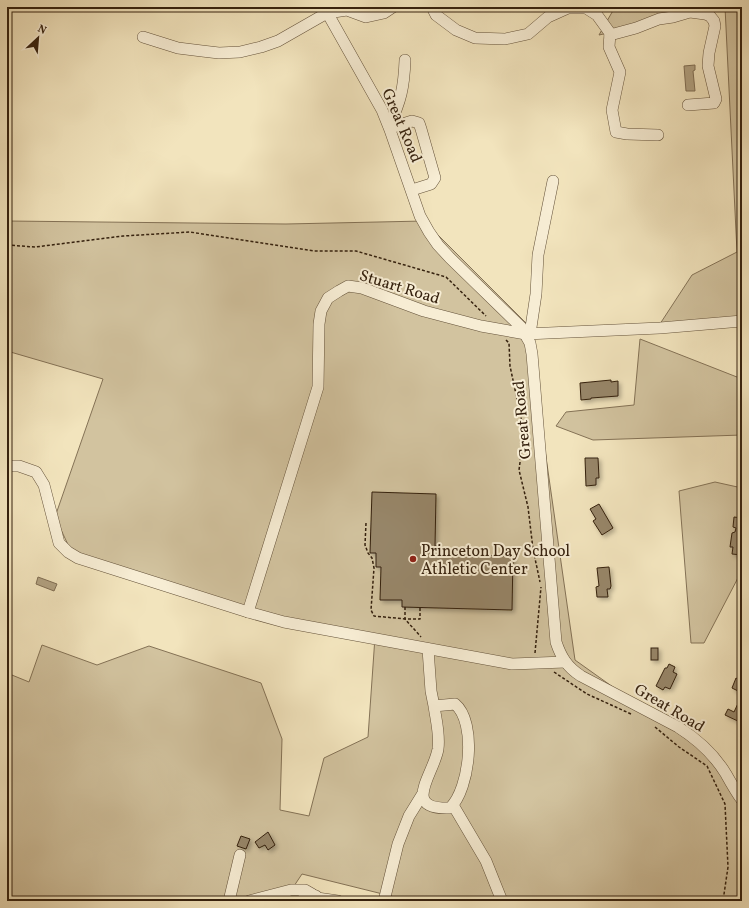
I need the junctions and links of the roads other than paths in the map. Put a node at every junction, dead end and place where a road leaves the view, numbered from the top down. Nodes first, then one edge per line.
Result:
1 (393, 7) edge
2 (432, 7) edge
3 (326, 10) edge
4 (610, 35) junction
5 (143, 36) dead end
6 (405, 60) dead end
7 (688, 105) dead end
8 (389, 127) junction
9 (658, 135) dead end
10 (553, 181) dead end
11 (412, 190) junction
12 (742, 321) edge
13 (528, 334) junction
14 (7, 466) edge
15 (248, 612) junction
16 (428, 649) junction
17 (565, 662) junction
18 (434, 706) junction
19 (422, 795) junction
20 (742, 800) edge
21 (453, 805) junction
22 (240, 855) dead end
23 (312, 899) edge
24 (229, 901) edge
25 (248, 901) edge
26 (338, 901) edge
27 (384, 901) edge
28 (502, 901) edge

1 - 3 street
2 - 4 street
3 - 5 street
3 - 8 street, Great Road
4 - 7 street
4 - 9 street
6 - 8 street
8 - 11 street, Great Road
8 - 11 street
10 - 13 street
11 - 13 street, Great Road
12 - 13 street, Stuart Road
13 - 15 street, Stuart Road
13 - 17 street, Great Road
14 - 15 street
15 - 16 street
16 - 17 street
16 - 18 street
17 - 20 street, Great Road
18 - 19 street
18 - 21 street
19 - 21 street
19 - 27 street
21 - 28 street
22 - 24 street
23 - 25 street
23 - 26 street

